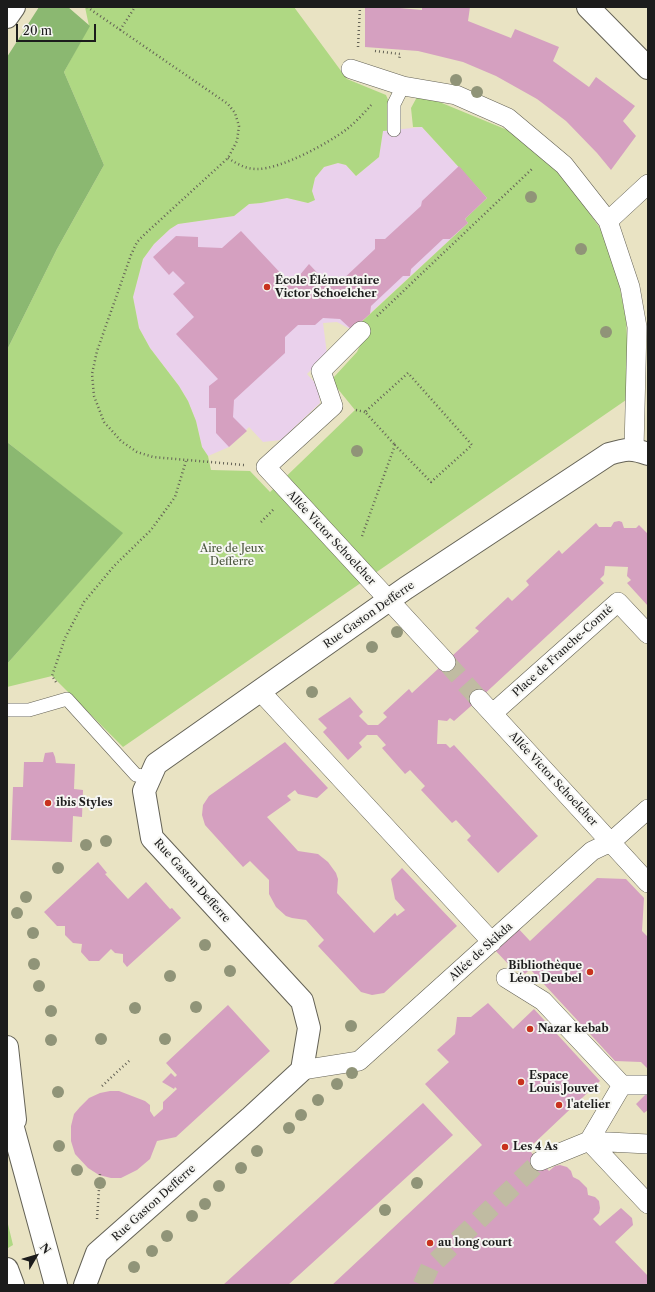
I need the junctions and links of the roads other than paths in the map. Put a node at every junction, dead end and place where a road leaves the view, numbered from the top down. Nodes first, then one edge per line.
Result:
1 (14, 7) edge
2 (588, 7) edge
3 (7, 17) edge
4 (648, 68) edge
5 (351, 69) dead end
6 (398, 85) junction
7 (394, 130) dead end
8 (648, 184) edge
9 (608, 221) junction
10 (361, 331) road end
11 (641, 451) edge
12 (389, 601) junction
13 (648, 634) edge
14 (446, 662) tunnel mouth
15 (260, 691) junction
16 (479, 698) tunnel mouth
17 (7, 710) edge
18 (493, 713) junction
19 (150, 777) junction
20 (648, 809) edge
21 (611, 842) junction
22 (648, 882) edge
23 (492, 942) junction
24 (506, 978) dead end
25 (7, 1048) edge
26 (302, 1070) junction
27 (622, 1085) junction
28 (648, 1085) edge
29 (7, 1106) edge
30 (589, 1141) junction
31 (648, 1144) edge
32 (19, 1147) junction
33 (540, 1161) tunnel mouth
34 (648, 1204) edge
35 (7, 1269) edge
36 (13, 1285) edge
37 (56, 1285) edge
38 (85, 1285) edge

1 - 3 street
2 - 4 street
5 - 6 street
6 - 7 lane
6 - 9 street
8 - 9 street
9 - 11 street
10 - 12 street, Allée Victor Schoelcher
11 - 12 street, Rue Gaston Defferre
12 - 14 street, Allée Victor Schoelcher
12 - 15 street, Rue Gaston Defferre
13 - 18 street, Place de Franche-Comté
15 - 19 street, Rue Gaston Defferre
15 - 23 street
16 - 18 street, Allée Victor Schoelcher
17 - 19 lane
18 - 21 street, Allée Victor Schoelcher
19 - 26 street, Rue Gaston Defferre
20 - 21 street, Allée de Skikda
21 - 22 street, Allée Victor Schoelcher
21 - 23 street, Allée de Skikda
23 - 26 street, Allée de Skikda
24 - 27 street
25 - 32 street
26 - 38 street, Rue Gaston Defferre
27 - 28 street
27 - 30 street
29 - 32 street
30 - 31 street
30 - 33 street
30 - 34 street
32 - 37 street
35 - 36 street

